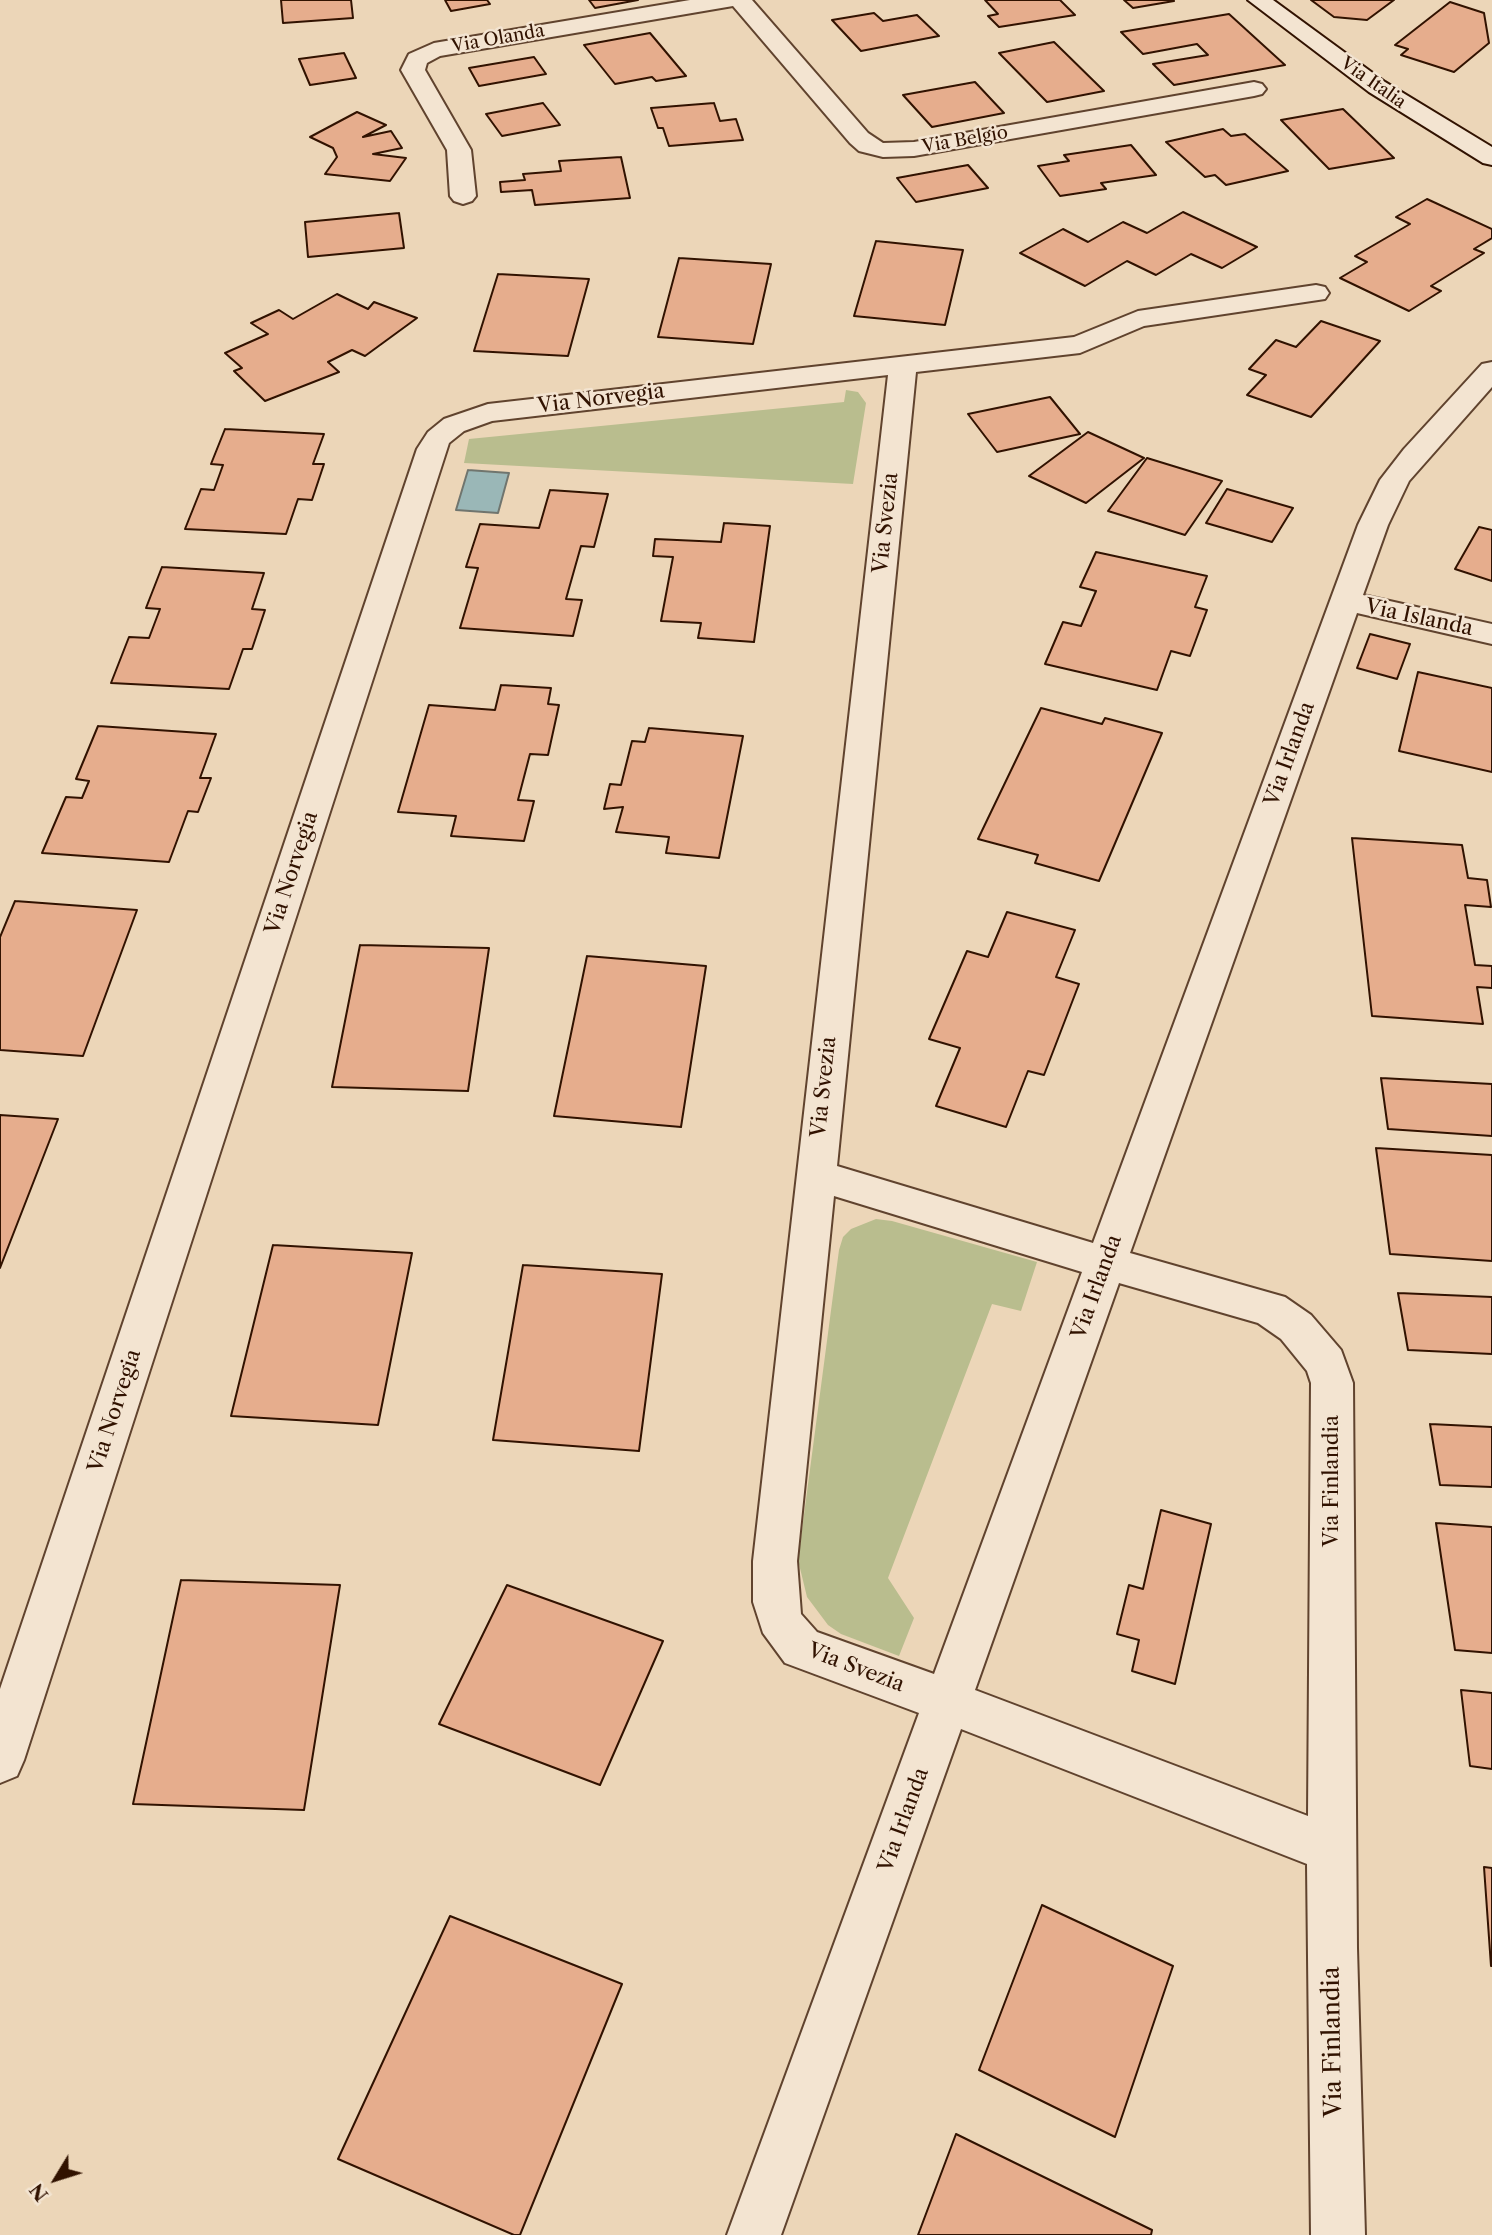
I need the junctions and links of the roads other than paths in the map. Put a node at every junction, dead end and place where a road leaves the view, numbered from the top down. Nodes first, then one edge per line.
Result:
1 (730, 0) edge
2 (740, 0) edge
3 (1259, 0) edge
4 (1254, 89) dead end
5 (1492, 158) edge
6 (463, 196) dead end
7 (1315, 293) dead end
8 (903, 364) junction
9 (1492, 370) edge
10 (1345, 601) junction
11 (1492, 634) edge
12 (815, 1175) junction
13 (1106, 1263) junction
14 (946, 1701) junction
15 (0, 1760) edge
16 (1331, 1849) junction
17 (754, 2235) edge
18 (1338, 2235) edge

1 - 6 street, Via Olanda
2 - 4 street, Via Belgio
3 - 5 street, Via Italia
7 - 8 street, Via Norvegia
8 - 12 street, Via Svezia
8 - 15 street, Via Norvegia
9 - 10 street, Via Irlanda
10 - 11 street, Via Islanda
10 - 13 street, Via Irlanda
12 - 13 street, Via Finlandia
12 - 14 street, Via Svezia
13 - 14 street, Via Irlanda
13 - 16 street, Via Finlandia
14 - 16 street
14 - 17 street, Via Irlanda
16 - 18 street, Via Finlandia

